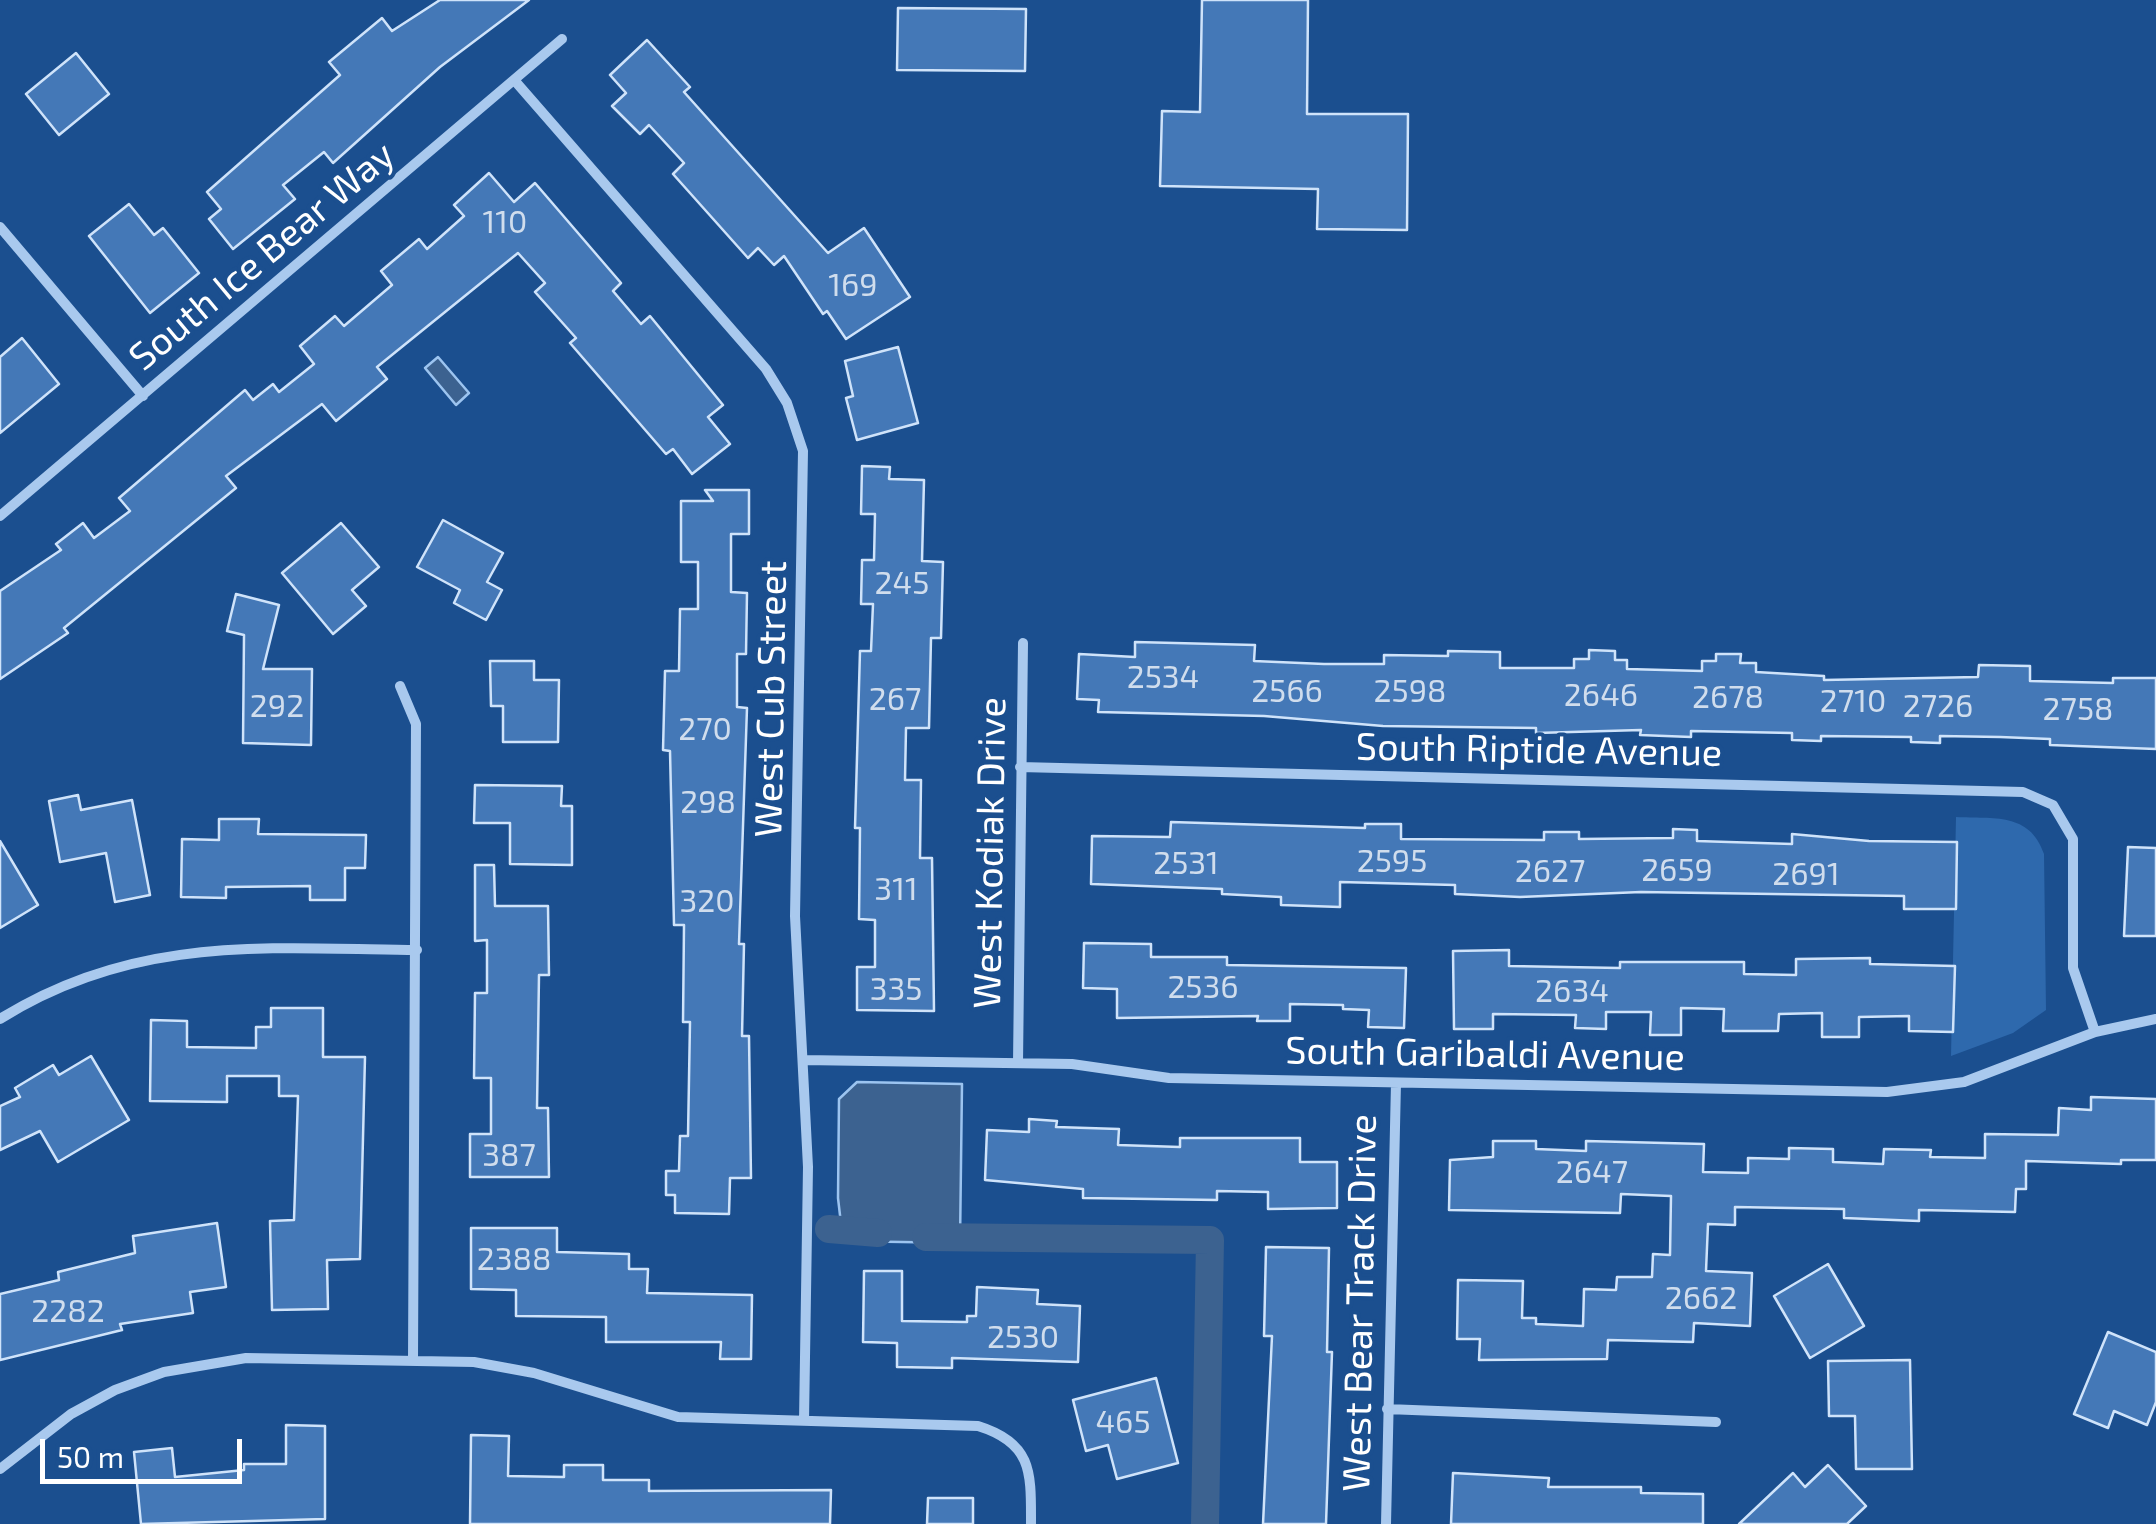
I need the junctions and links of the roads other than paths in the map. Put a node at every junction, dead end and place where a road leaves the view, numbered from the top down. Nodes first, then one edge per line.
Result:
1 (562, 39) dead end
2 (515, 81) junction
3 (0, 227) edge
4 (143, 396) junction
5 (0, 516) edge
6 (1022, 643) dead end
7 (400, 686) dead end
8 (1020, 767) junction
9 (416, 950) junction
10 (0, 1020) edge
11 (2156, 1020) edge
12 (2094, 1032) junction
13 (803, 1060) junction
14 (1018, 1063) junction
15 (1396, 1083) junction
16 (412, 1359) junction
17 (1387, 1409) junction
18 (804, 1421) junction
19 (1716, 1422) dead end
20 (0, 1470) edge
21 (1031, 1524) edge
22 (1386, 1524) edge

1 - 2 street, South Ice Bear Way
2 - 4 street, South Ice Bear Way
2 - 13 street, West Cub Street
3 - 4 street
4 - 5 street, South Ice Bear Way
6 - 8 street, West Kodiak Drive
7 - 9 street
8 - 12 street, South Riptide Avenue
8 - 14 street, West Kodiak Drive
9 - 10 street
9 - 16 street
11 - 12 street, South Garibaldi Avenue
12 - 15 street, South Garibaldi Avenue
13 - 14 street, South Garibaldi Avenue
13 - 18 street, West Cub Street
14 - 15 street, South Garibaldi Avenue
15 - 17 street, West Bear Track Drive
16 - 18 street
16 - 20 street
17 - 19 street
17 - 22 street, West Bear Track Drive
18 - 21 street

